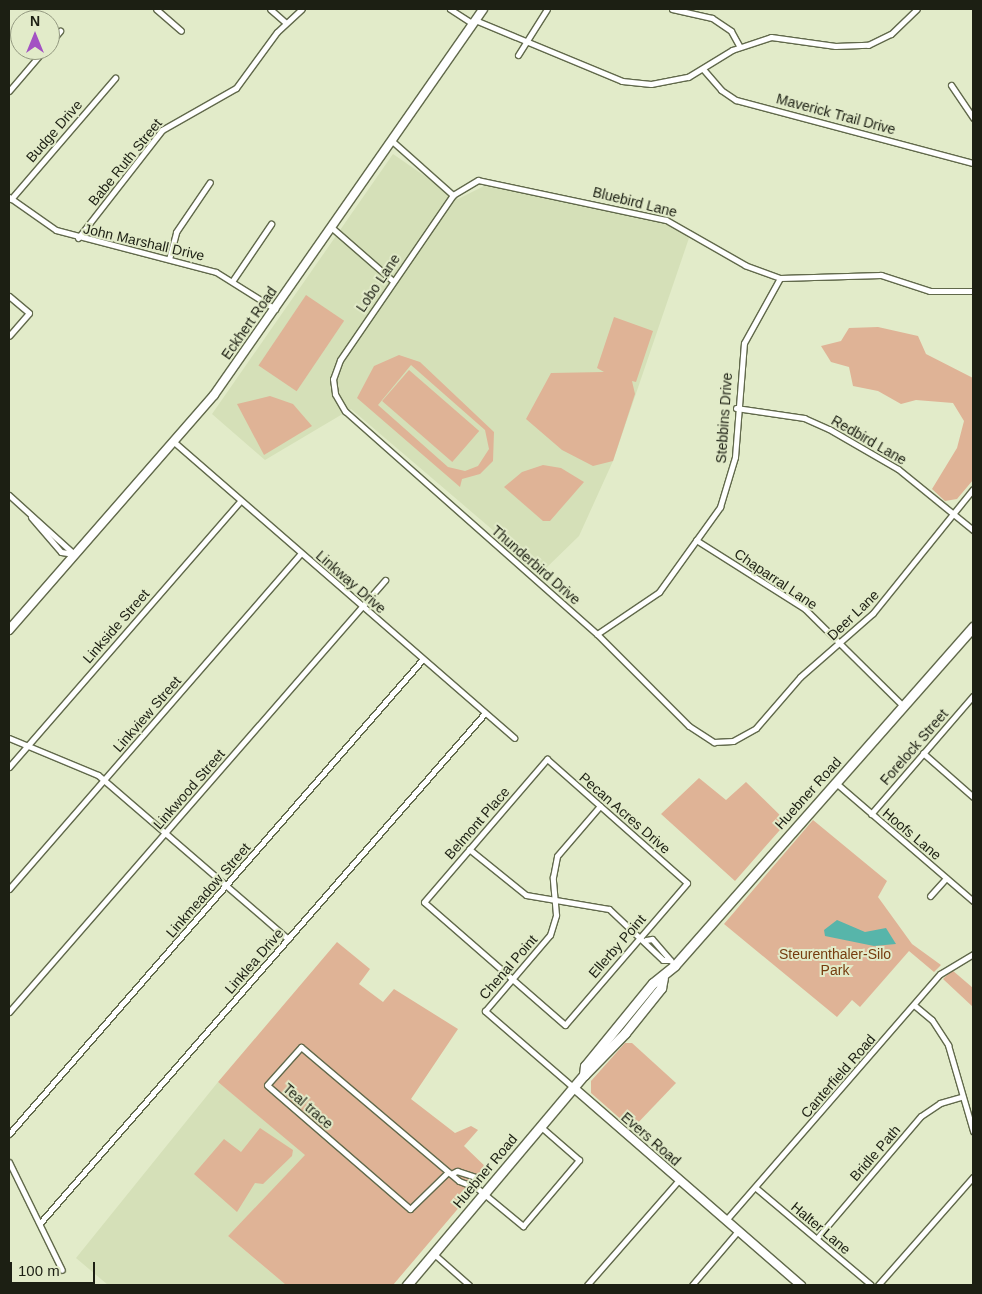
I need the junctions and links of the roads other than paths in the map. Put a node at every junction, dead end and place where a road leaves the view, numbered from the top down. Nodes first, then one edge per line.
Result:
1 (156, 9) edge
2 (270, 9) edge
3 (302, 9) edge
4 (450, 9) edge
5 (483, 9) edge
6 (546, 9) edge
7 (672, 9) edge
8 (917, 9) edge
9 (474, 22) junction
10 (286, 23) junction
11 (181, 30) dead end
12 (523, 43) junction
13 (740, 47) junction
14 (518, 55) dead end
15 (35, 60) edge
16 (703, 69) junction
17 (115, 78) dead end
18 (951, 85) dead end
19 (9, 91) edge
20 (973, 118) edge
21 (391, 140) junction
22 (973, 163) edge
23 (210, 182) dead end
24 (454, 195) junction
25 (10, 198) edge
26 (272, 224) dead end
27 (331, 227) junction
28 (78, 238) junction
29 (169, 259) junction
30 (780, 278) junction
31 (233, 280) junction
32 (393, 281) junction
33 (973, 291) edge
34 (9, 296) edge
35 (275, 309) junction
36 (9, 336) edge
37 (334, 389) joint
38 (736, 408) junction
39 (174, 442) junction
40 (973, 489) edge
41 (9, 495) edge
42 (240, 500) junction
43 (26, 511) junction
44 (953, 513) junction
45 (973, 530) edge
46 (696, 540) junction
47 (74, 554) junction
48 (301, 554) junction
49 (385, 580) dead end
50 (362, 607) junction
51 (973, 627) edge
52 (9, 630) edge
53 (597, 634) junction
54 (839, 645) junction
55 (423, 659) junction
56 (973, 696) edge
57 (904, 706) junction
58 (485, 713) junction
59 (9, 738) edge
60 (514, 738) dead end
61 (733, 741) joint
62 (27, 746) junction
63 (923, 753) junction
64 (547, 759) joint
65 (9, 767) edge
66 (104, 781) junction
67 (836, 783) junction
68 (973, 797) edge
69 (600, 806) junction
70 (871, 814) junction
71 (166, 832) junction
72 (469, 849) junction
73 (946, 878) junction
74 (687, 883) joint
75 (227, 886) junction
76 (9, 889) edge
77 (930, 896) dead end
78 (556, 900) junction
79 (973, 901) edge
80 (641, 936) junction
81 (288, 939) junction
82 (973, 954) edge
83 (673, 963) junction
84 (513, 980) junction
85 (914, 1005) junction
86 (485, 1011) joint
87 (9, 1012) edge
88 (574, 1088) junction
89 (960, 1097) junction
90 (540, 1126) junction
91 (973, 1131) edge
92 (9, 1134) edge
93 (9, 1162) edge
94 (449, 1173) junction
95 (973, 1177) edge
96 (679, 1180) junction
97 (756, 1188) junction
98 (481, 1191) junction
99 (726, 1220) junction
100 (40, 1224) junction
101 (738, 1231) junction
102 (817, 1238) junction
103 (434, 1254) junction
104 (62, 1270) dead end
105 (798, 1284) edge
106 (407, 1285) edge
107 (469, 1285) edge
108 (587, 1285) edge
109 (692, 1285) edge
110 (871, 1285) edge
111 (878, 1285) edge

1 - 11 street
2 - 10 street
3 - 10 street, Babe Ruth Street
4 - 9 street
5 - 9 main road, Eckhert Road
6 - 12 street
7 - 13 street
8 - 13 street
9 - 12 street
9 - 21 main road, Eckhert Road
10 - 28 street, Babe Ruth Street
12 - 14 street
12 - 16 street
13 - 16 street
15 - 19 street
16 - 22 street, Maverick Trail Drive
17 - 25 street, Budge Drive
18 - 20 street
21 - 24 street
21 - 27 main road, Eckhert Road
23 - 29 street
24 - 30 street, Bluebird Lane
24 - 32 street, Lobo Lane
25 - 28 street, John Marshall Drive
26 - 31 street
27 - 32 street
27 - 35 main road, Eckhert Road
28 - 29 street, John Marshall Drive
29 - 31 street, John Marshall Drive
30 - 33 street, Bluebird Lane
30 - 38 street, Stebbins Drive
31 - 35 street, John Marshall Drive
32 - 37 street, Lobo Lane
34 - 36 street
35 - 39 main road, Eckhert Road
37 - 53 street, Thunderbird Drive
38 - 44 street, Redbird Lane
38 - 46 street, Stebbins Drive
39 - 42 street, Linkway Drive
39 - 47 main road, Eckhert Road
40 - 44 street, Deer Lane
41 - 43 street
42 - 48 street, Linkway Drive
42 - 62 street, Linkside Street
43 - 47 street
43 - 47 street
44 - 45 street, Redbird Lane
44 - 54 street, Deer Lane
46 - 53 street, Stebbins Drive
46 - 54 street, Chaparral Lane
47 - 52 main road, Eckhert Road
48 - 50 street, Linkway Drive
48 - 66 street, Linkview Street
49 - 50 street, Linkwood Street
50 - 55 street, Linkway Drive
50 - 71 street, Linkwood Street
51 - 57 main road, Huebner Road
53 - 61 street, Thunderbird Drive
54 - 57 street, Chaparral Lane
54 - 61 street, Deer Lane
55 - 58 street, Linkway Drive
55 - 75 street, Linkmeadow Street
56 - 63 street, Forelock Street
57 - 67 main road, Huebner Road
58 - 60 street, Linkway Drive
58 - 81 street, Linklea Drive
59 - 62 street
62 - 65 street, Linkside Street
62 - 66 street
63 - 68 street
63 - 70 street, Forelock Street
64 - 69 street, Pecan Acres Drive
64 - 72 street, Belmont Place
66 - 71 street
66 - 76 street, Linkview Street
67 - 70 street, Hoofs Lane
67 - 83 main road, Huebner Road
69 - 74 street, Pecan Acres Drive
69 - 78 street, Chenal Point
70 - 73 street, Hoofs Lane
71 - 75 street
71 - 87 street, Linkwood Street
72 - 78 street
72 - 84 street, Belmont Place
73 - 77 street
73 - 79 street, Hoofs Lane
74 - 80 street, Ellerby Point
75 - 81 street
75 - 92 street, Linkmeadow Street
78 - 80 street
78 - 84 street, Chenal Point
80 - 83 street
80 - 84 street, Ellerby Point
81 - 100 street, Linklea Drive
82 - 85 street, Canterfield Road
83 - 88 main road, Huebner Road
84 - 86 street, Chenal Point
85 - 89 street
85 - 97 street, Canterfield Road
86 - 88 street, Evers Road
88 - 90 main road, Huebner Road
88 - 96 main road, Evers Road
89 - 91 street
89 - 102 street, Bridle Path
90 - 98 main road, Huebner Road
90 - 98 street
93 - 100 street
94 - 94 street, Teal trace
94 - 98 street, Teal trace
94 - 98 street
95 - 111 street
96 - 99 main road, Evers Road
96 - 108 street
97 - 99 street, Canterfield Road
97 - 102 street, Halter Lane
98 - 103 main road, Huebner Road
99 - 101 main road, Evers Road
100 - 104 street
101 - 105 main road, Evers Road
101 - 109 street
102 - 110 street, Halter Lane
103 - 106 main road, Huebner Road
103 - 107 street

